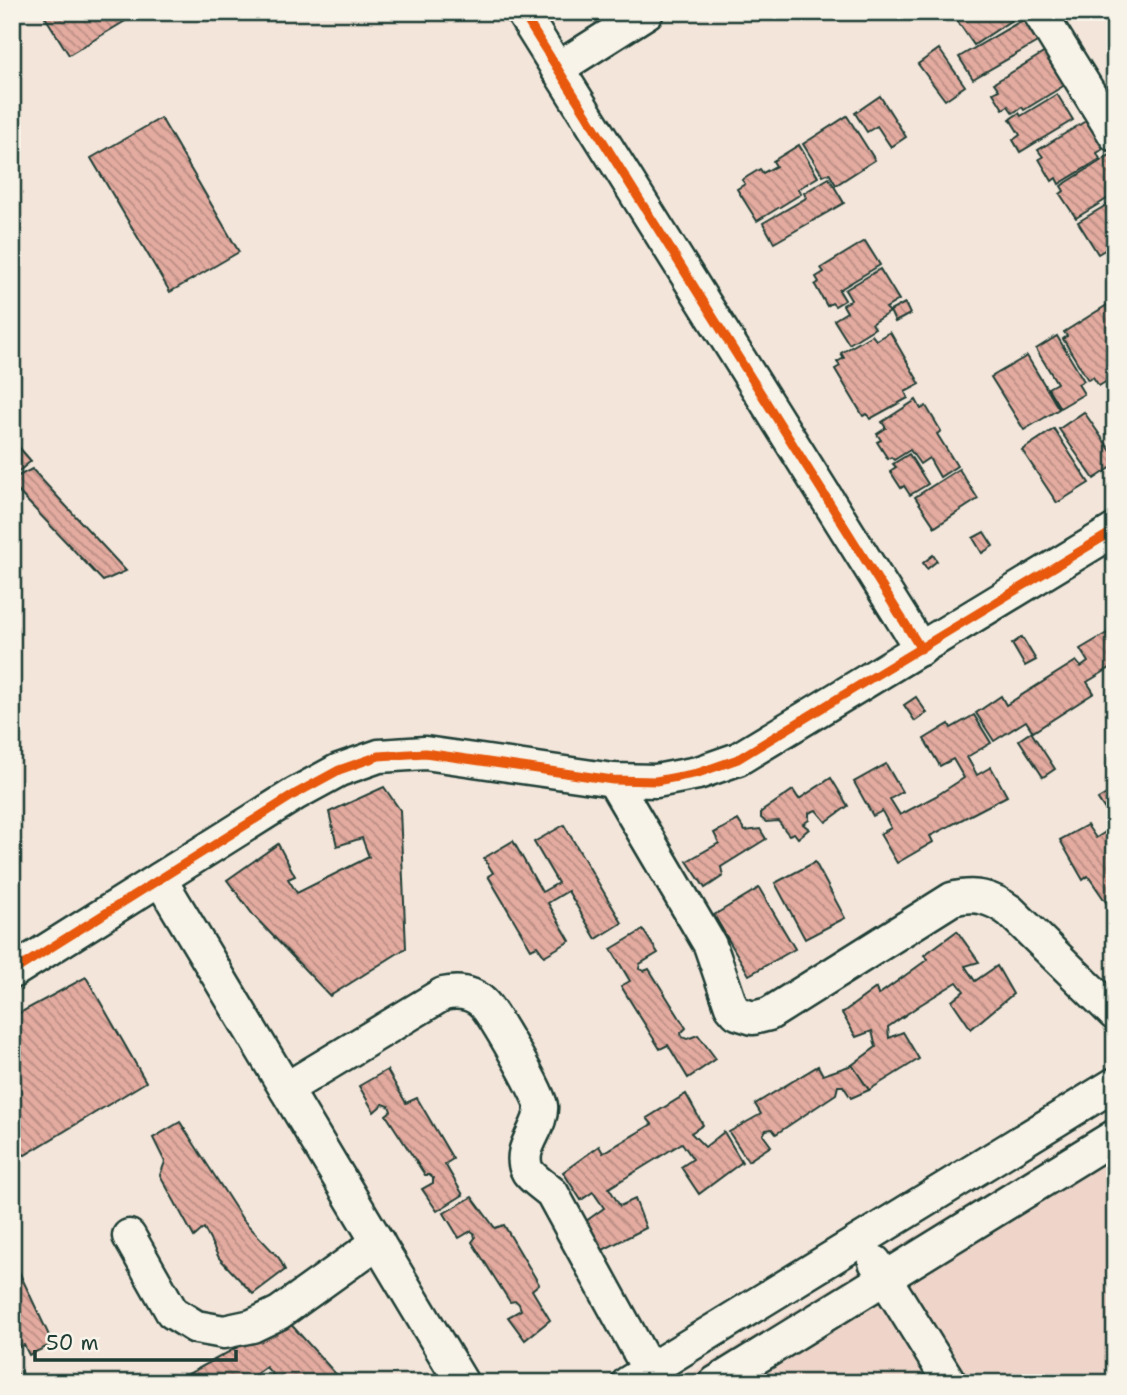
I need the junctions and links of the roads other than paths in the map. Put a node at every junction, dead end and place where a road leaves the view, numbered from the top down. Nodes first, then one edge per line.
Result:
1 (522, 12) edge
2 (646, 12) edge
3 (1039, 12) edge
4 (557, 69) junction
5 (1115, 135) edge
6 (1113, 534) edge
7 (921, 649) junction
8 (613, 780) junction
9 (160, 879) junction
10 (12, 972) edge
11 (1115, 1014) edge
12 (1115, 1084) edge
13 (286, 1089) junction
14 (1115, 1136) edge
15 (129, 1237) dead end
16 (860, 1239) junction
17 (378, 1242) junction
18 (885, 1278) junction
19 (639, 1376) edge
20 (462, 1383) edge
21 (715, 1383) edge
22 (950, 1383) edge

1 - 4 street
2 - 4 street
3 - 5 street
4 - 7 street
6 - 7 street
7 - 8 street
8 - 9 street
8 - 11 street
9 - 10 street
9 - 13 street
12 - 16 street
13 - 17 street
13 - 19 street
14 - 18 street
15 - 17 street
16 - 18 street
16 - 19 street
17 - 20 street
18 - 21 street
18 - 22 street

